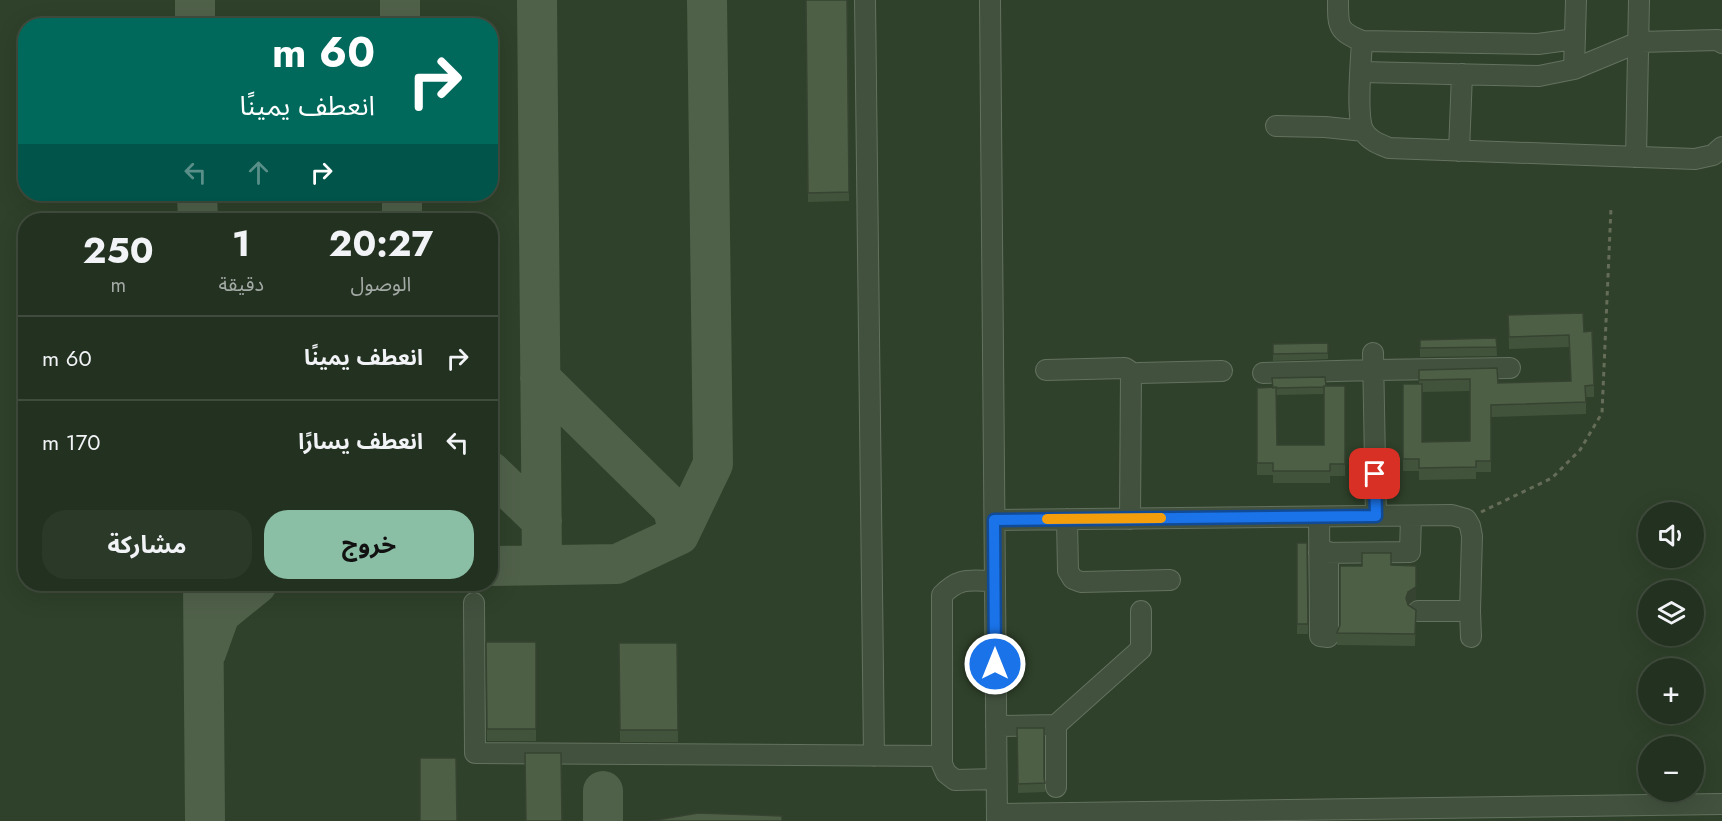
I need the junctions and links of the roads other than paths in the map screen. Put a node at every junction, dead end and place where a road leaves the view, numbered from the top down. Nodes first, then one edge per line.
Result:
1 (865, 0) edge
2 (990, 0) edge
3 (1338, 0) edge
4 (1576, 0) edge
5 (1639, 0) edge
6 (1575, 39) junction
7 (1362, 41) junction
8 (1639, 42) junction
9 (1722, 44) edge
10 (1574, 69) junction
11 (1361, 72) junction
12 (1462, 74) junction
13 (1276, 126) dead end
14 (1364, 131) junction
15 (1722, 147) edge
16 (1459, 151) junction
17 (1636, 157) junction
18 (1373, 361) junction
19 (1510, 368) dead end
20 (1046, 370) dead end
21 (1222, 371) dead end
22 (1263, 373) dead end
23 (1131, 376) junction
24 (1376, 516) junction
25 (1411, 516) junction
26 (1319, 517) junction
27 (1067, 519) junction
28 (1130, 519) junction
29 (994, 520) junction
30 (1170, 580) dead end
31 (995, 581) junction
32 (474, 603) dead end
33 (1142, 611) dead end
34 (1418, 611) edge
35 (1470, 611) junction
36 (1471, 638) dead end
37 (1056, 725) junction
38 (996, 726) junction
39 (874, 756) junction
40 (942, 756) junction
41 (996, 779) junction
42 (1056, 787) dead end
43 (1722, 804) edge
44 (997, 818) edge

1 - 39 street
2 - 29 street
3 - 7 street
4 - 6 street
5 - 8 street
6 - 7 street
6 - 10 street
7 - 11 street
8 - 9 street
8 - 10 street
8 - 17 street
10 - 12 street
11 - 12 street
11 - 14 street
12 - 16 street
13 - 14 street
14 - 16 street
15 - 17 street
16 - 17 street
18 - 19 street
18 - 22 street
18 - 24 street
20 - 23 street
21 - 23 street
23 - 28 street
24 - 25 street
24 - 26 street
25 - 26 street
25 - 35 street
26 - 28 street
27 - 28 street
27 - 29 street
27 - 30 street
29 - 31 street
31 - 38 street
31 - 40 street
32 - 39 street
33 - 37 street
34 - 35 street
35 - 36 street
37 - 38 street
37 - 42 street
38 - 41 street
39 - 40 street
40 - 41 street
41 - 44 street
43 - 44 street

